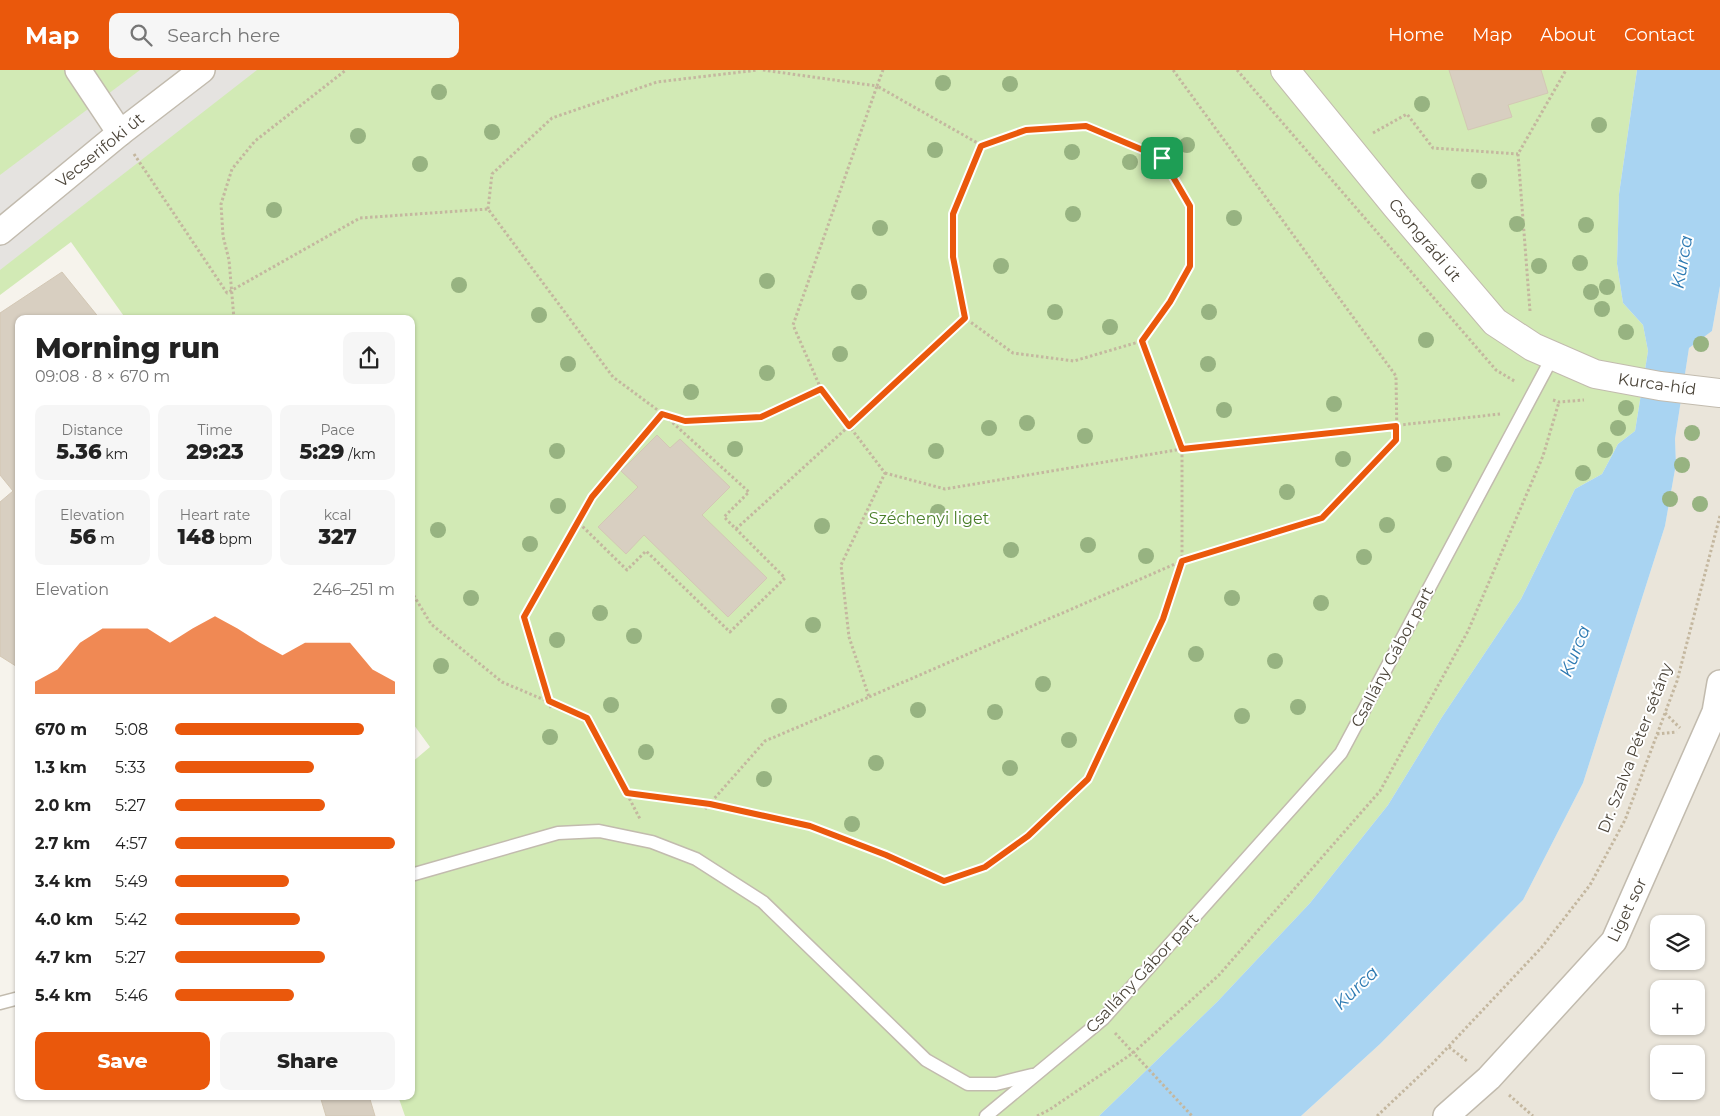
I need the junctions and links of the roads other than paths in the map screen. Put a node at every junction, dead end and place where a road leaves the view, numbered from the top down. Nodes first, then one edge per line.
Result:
1 (78, 70) edge
2 (202, 70) edge
3 (1285, 70) edge
4 (120, 133) junction
5 (0, 232) edge
6 (1543, 351) junction
7 (1592, 387) joint
8 (1720, 392) edge
9 (1720, 683) edge
10 (415, 874) edge
11 (15, 999) edge
12 (0, 1003) edge
13 (1036, 1074) junction
14 (986, 1116) edge
15 (1446, 1116) edge

1 - 4 street
2 - 4 street, Vecserifoki út
3 - 6 street, Csongrádi út
4 - 5 street, Vecserifoki út
6 - 7 street, Csongrádi út
6 - 13 lane, Csallány Gábor part
7 - 8 street, Kurca-híd
9 - 15 street, Liget sor
10 - 13 lane, Csallány Gábor part
11 - 12 lane
13 - 14 lane

